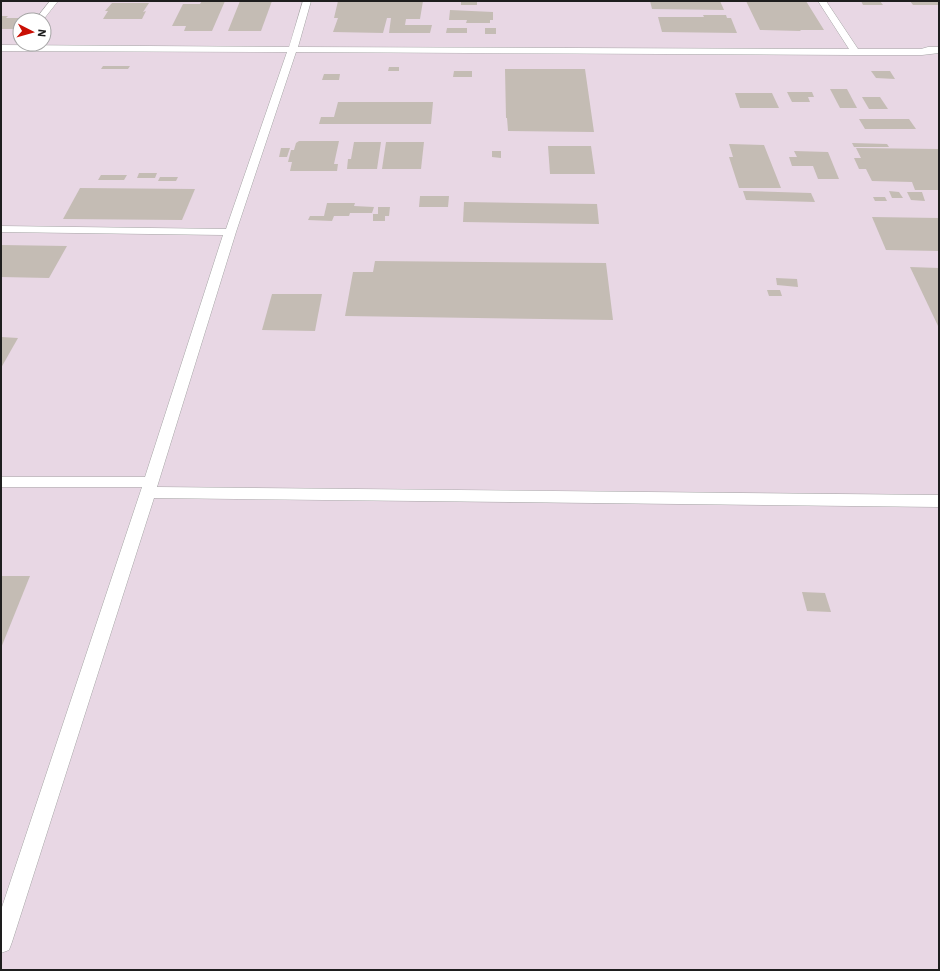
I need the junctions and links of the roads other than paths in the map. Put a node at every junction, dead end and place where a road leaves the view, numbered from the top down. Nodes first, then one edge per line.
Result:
1 (54, 1) edge
2 (307, 1) edge
3 (822, 1) edge
4 (45, 12) edge
5 (52, 46) edge
6 (12, 47) edge
7 (1, 48) edge
8 (292, 50) junction
9 (939, 50) edge
10 (855, 52) junction
11 (1, 228) edge
12 (230, 232) junction
13 (1, 482) edge
14 (150, 487) junction
15 (939, 501) edge
16 (1, 942) edge

1 - 4 lane
2 - 8 lane
3 - 10 lane
5 - 8 lane
6 - 7 lane
8 - 10 lane
8 - 12 lane
9 - 10 lane
11 - 12 lane
12 - 14 lane
13 - 14 lane
14 - 15 lane
14 - 16 lane

